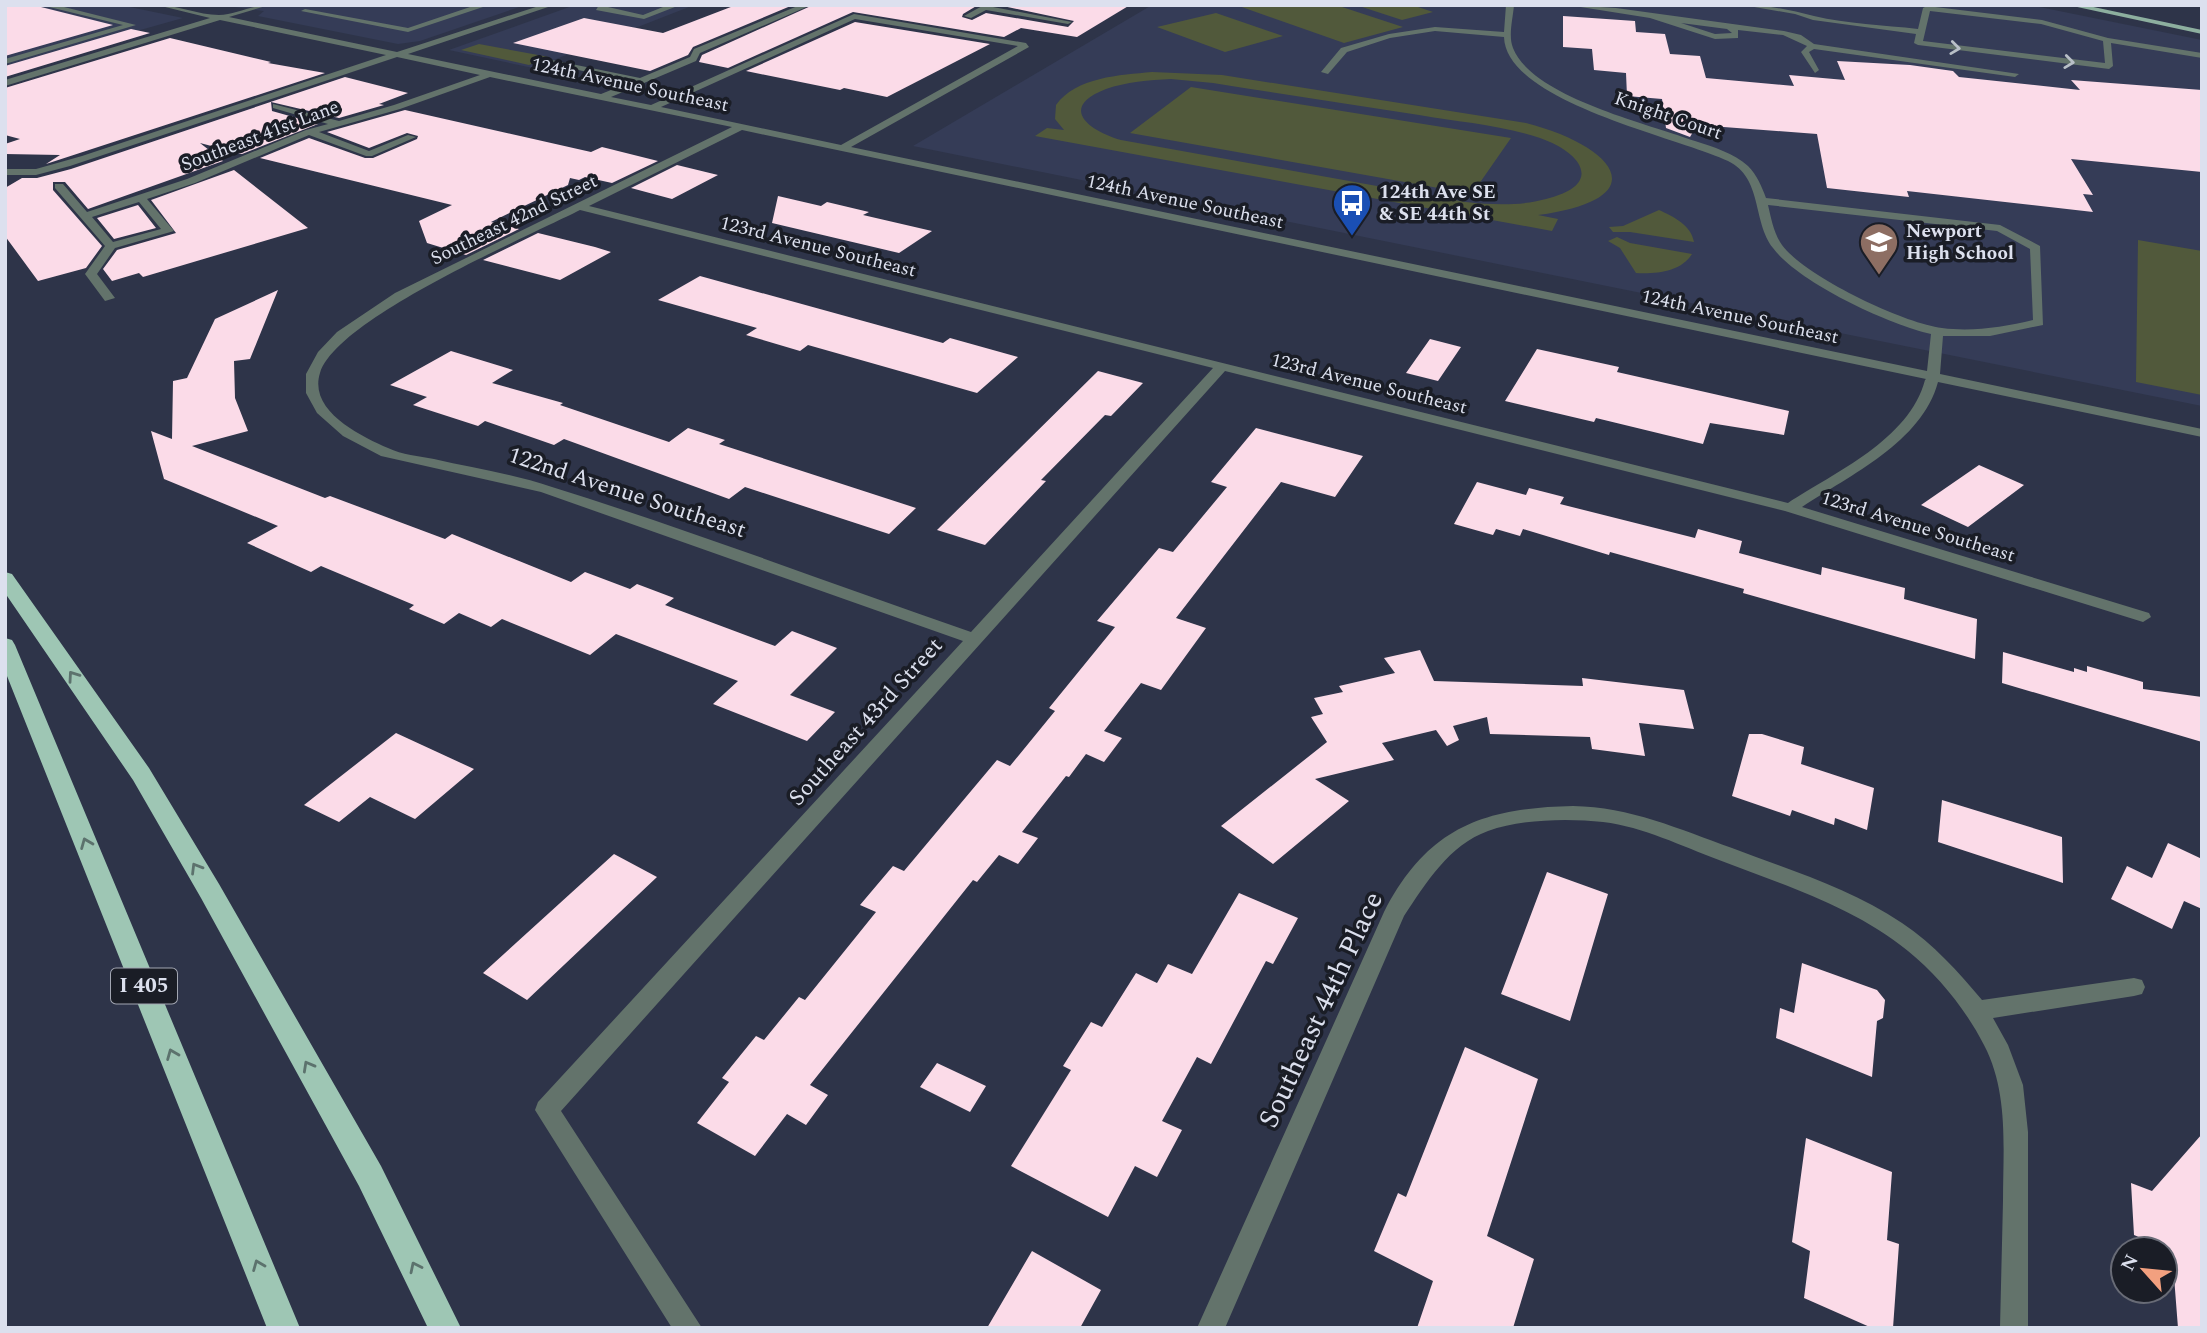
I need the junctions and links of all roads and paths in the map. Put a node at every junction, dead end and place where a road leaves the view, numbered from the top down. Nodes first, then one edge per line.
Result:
1 (45, 5) edge
2 (161, 5) edge
3 (265, 5) edge
4 (323, 5) edge
5 (485, 5) edge
6 (550, 5) edge
7 (607, 5) edge
8 (676, 5) edge
9 (807, 5) edge
10 (1510, 5) edge
11 (1572, 5) edge
12 (1747, 5) edge
13 (2072, 5) edge
14 (988, 7) edge
15 (1796, 8) edge
16 (1838, 8) dead end
17 (968, 16) dead end
18 (217, 18) junction
19 (1836, 21) junction
20 (1068, 22) dead end
21 (1921, 32) junction
22 (2202, 32) edge
23 (1508, 35) junction
24 (2107, 40) junction
25 (1812, 46) junction
26 (396, 55) junction
27 (2202, 56) edge
28 (5, 62) edge
29 (552, 63) dead end
30 (1815, 70) dead end
31 (1325, 72) dead end
32 (2015, 74) dead end
33 (487, 75) junction
34 (640, 81) junction
35 (5, 83) edge
36 (600, 98) junction
37 (276, 106) dead end
38 (650, 109) junction
39 (337, 123) junction
40 (738, 128) junction
41 (309, 132) junction
42 (411, 137) dead end
43 (840, 149) junction
44 (5, 172) edge
45 (59, 186) dead end
46 (141, 198) junction
47 (1761, 201) junction
48 (580, 207) junction
49 (85, 216) junction
50 (111, 246) junction
51 (109, 298) dead end
52 (1937, 331) junction
53 (317, 360) joint
54 (1222, 367) junction
55 (1934, 370) junction
56 (2202, 433) edge
57 (1790, 508) junction
58 (5, 578) edge
59 (2143, 617) dead end
60 (974, 639) junction
61 (5, 645) edge
62 (2134, 987) dead end
63 (1977, 1011) junction
64 (284, 1328) edge
65 (445, 1328) edge
66 (688, 1328) edge
67 (1211, 1328) edge
68 (2014, 1328) edge

1 - 28 street
2 - 18 street, 124th Avenue Southeast
3 - 18 street
4 - 5 street
6 - 26 street
7 - 8 street
9 - 34 street
10 - 23 street, Knight Court
11 - 25 street
12 - 15 street
13 - 22 main road
14 - 17 street
14 - 20 street
15 - 19 street
16 - 19 street
18 - 26 street, 124th Avenue Southeast
18 - 35 street
19 - 21 street
21 - 24 street
21 -> 24 street
23 - 31 street
23 - 47 street, Knight Court
24 - 27 street
25 - 30 street
25 - 32 street
26 - 33 street, 124th Avenue Southeast
26 - 44 street
29 - 34 street
33 - 36 street, 124th Avenue Southeast
33 - 39 street, Southeast 41st Lane
34 - 36 street
36 - 38 street, 124th Avenue Southeast
37 - 39 street
38 - 40 street, 124th Avenue Southeast
38 - 43 street
39 - 41 street, Southeast 41st Lane
40 - 43 street, 124th Avenue Southeast
40 - 48 street, Southeast 42nd Street
41 - 42 street
41 - 46 street, Southeast 41st Lane
43 - 55 street, 124th Avenue Southeast
45 - 49 street
46 - 49 street, Southeast 41st Lane
46 - 50 street
47 - 52 street, Knight Court
47 - 52 street, Knight Court
48 - 53 street, Southeast 42nd Street
48 - 54 street, 123rd Avenue Southeast
49 - 50 street
50 - 51 street
52 - 55 street
53 - 60 street, 122nd Avenue Southeast
54 - 57 street, 123rd Avenue Southeast
54 - 60 street, Southeast 43rd Street
55 - 56 street, 124th Avenue Southeast
55 - 57 street
57 - 59 street, 123rd Avenue Southeast
65 -> 58 highway
60 - 66 street, Southeast 43rd Street
64 -> 61 highway, I 405
62 - 63 street
63 - 67 street, Southeast 44th Place
63 - 68 street

